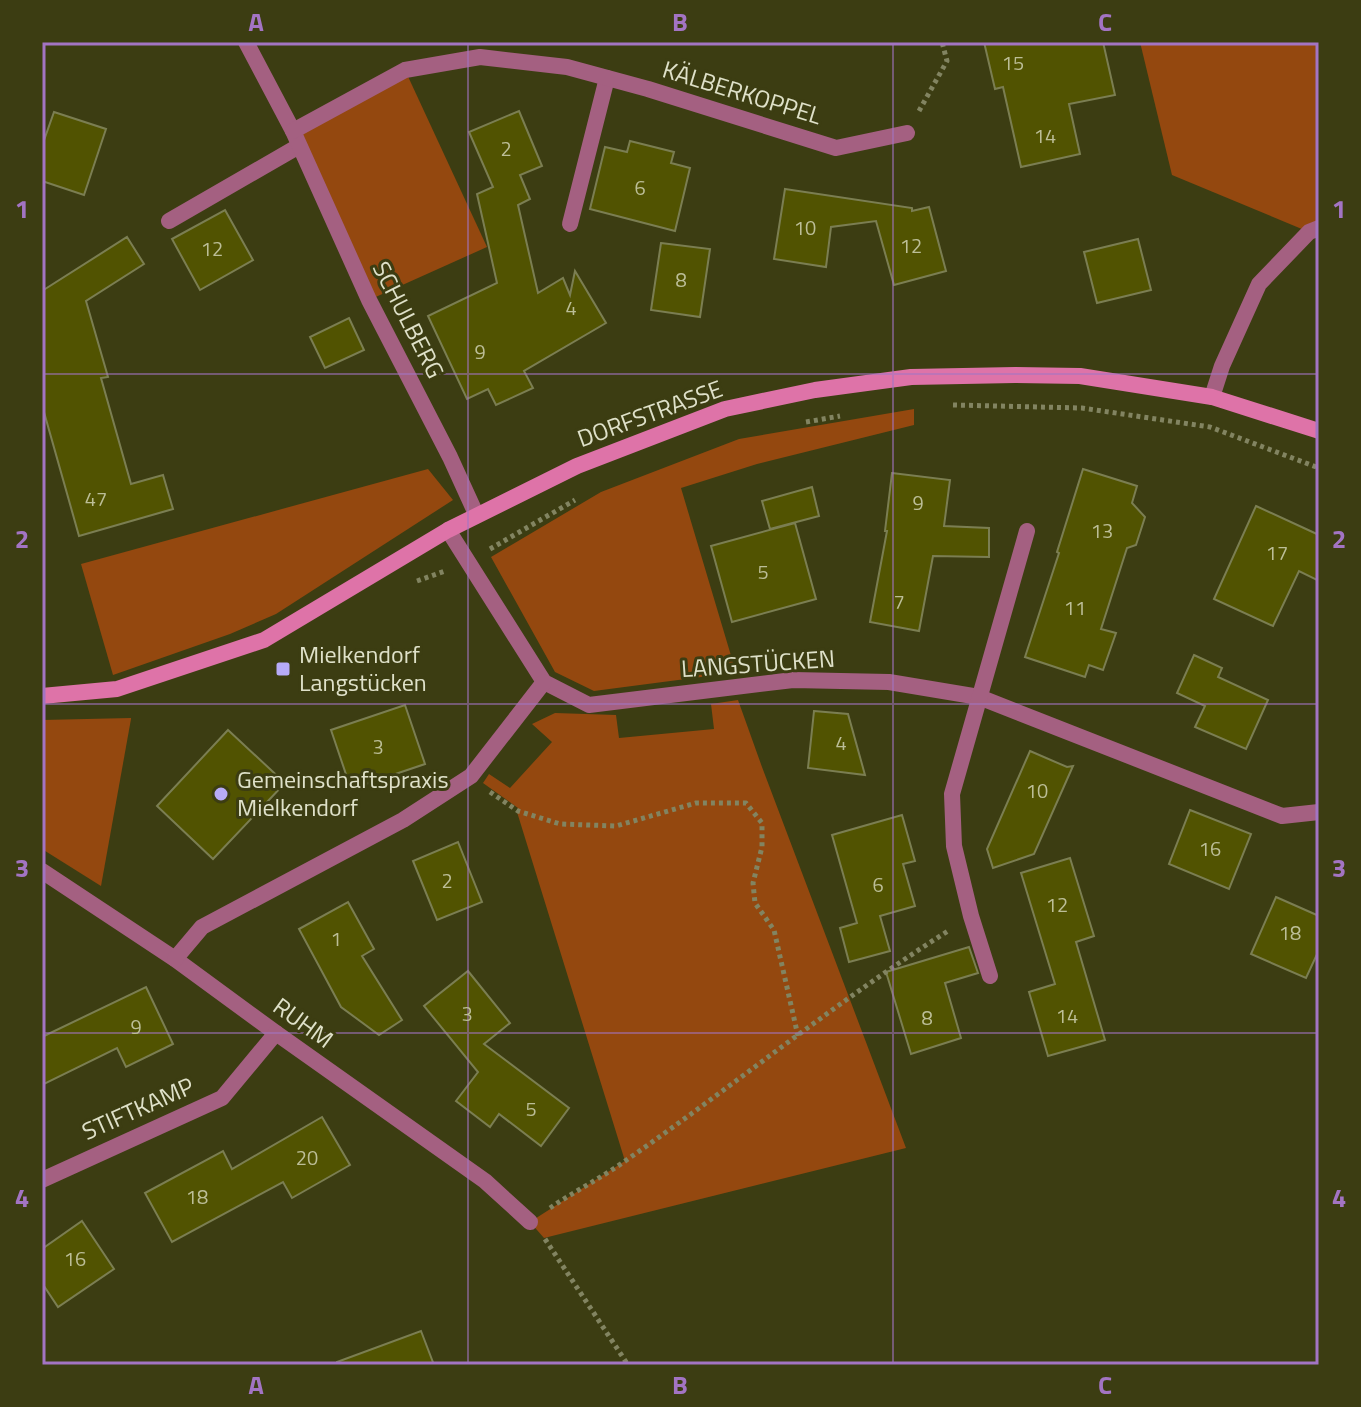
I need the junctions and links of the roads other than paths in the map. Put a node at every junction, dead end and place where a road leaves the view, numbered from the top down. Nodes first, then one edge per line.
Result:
1 (246, 42) edge
2 (607, 78) junction
3 (907, 133) road end
4 (296, 139) junction
5 (169, 221) dead end
6 (570, 224) dead end
7 (1319, 228) edge
8 (1212, 397) junction
9 (1319, 431) edge
10 (476, 514) junction
11 (448, 530) junction
12 (1027, 531) dead end
13 (544, 682) junction
14 (42, 696) edge
15 (979, 697) junction
16 (1319, 812) edge
17 (42, 871) edge
18 (175, 959) junction
19 (990, 976) dead end
20 (276, 1033) junction
21 (42, 1180) edge
22 (530, 1222) road end

1 - 4 street, SCHULBERG
2 - 3 street, KÄLBERKOPPEL
2 - 4 street, KÄLBERKOPPEL
2 - 6 street
4 - 5 street
4 - 10 street, SCHULBERG
7 - 8 street
8 - 9 street, DORFSTRASSE
8 - 10 street, DORFSTRASSE
10 - 11 street, DORFSTRASSE
11 - 13 street
11 - 14 street, DORFSTRASSE
12 - 15 street
13 - 15 street, LANGSTÜCKEN
13 - 18 street
15 - 16 street, LANGSTÜCKEN
15 - 19 street
17 - 18 street, RUHM
18 - 20 street, RUHM
20 - 21 street, STIFTKAMP
20 - 22 street, RUHM

